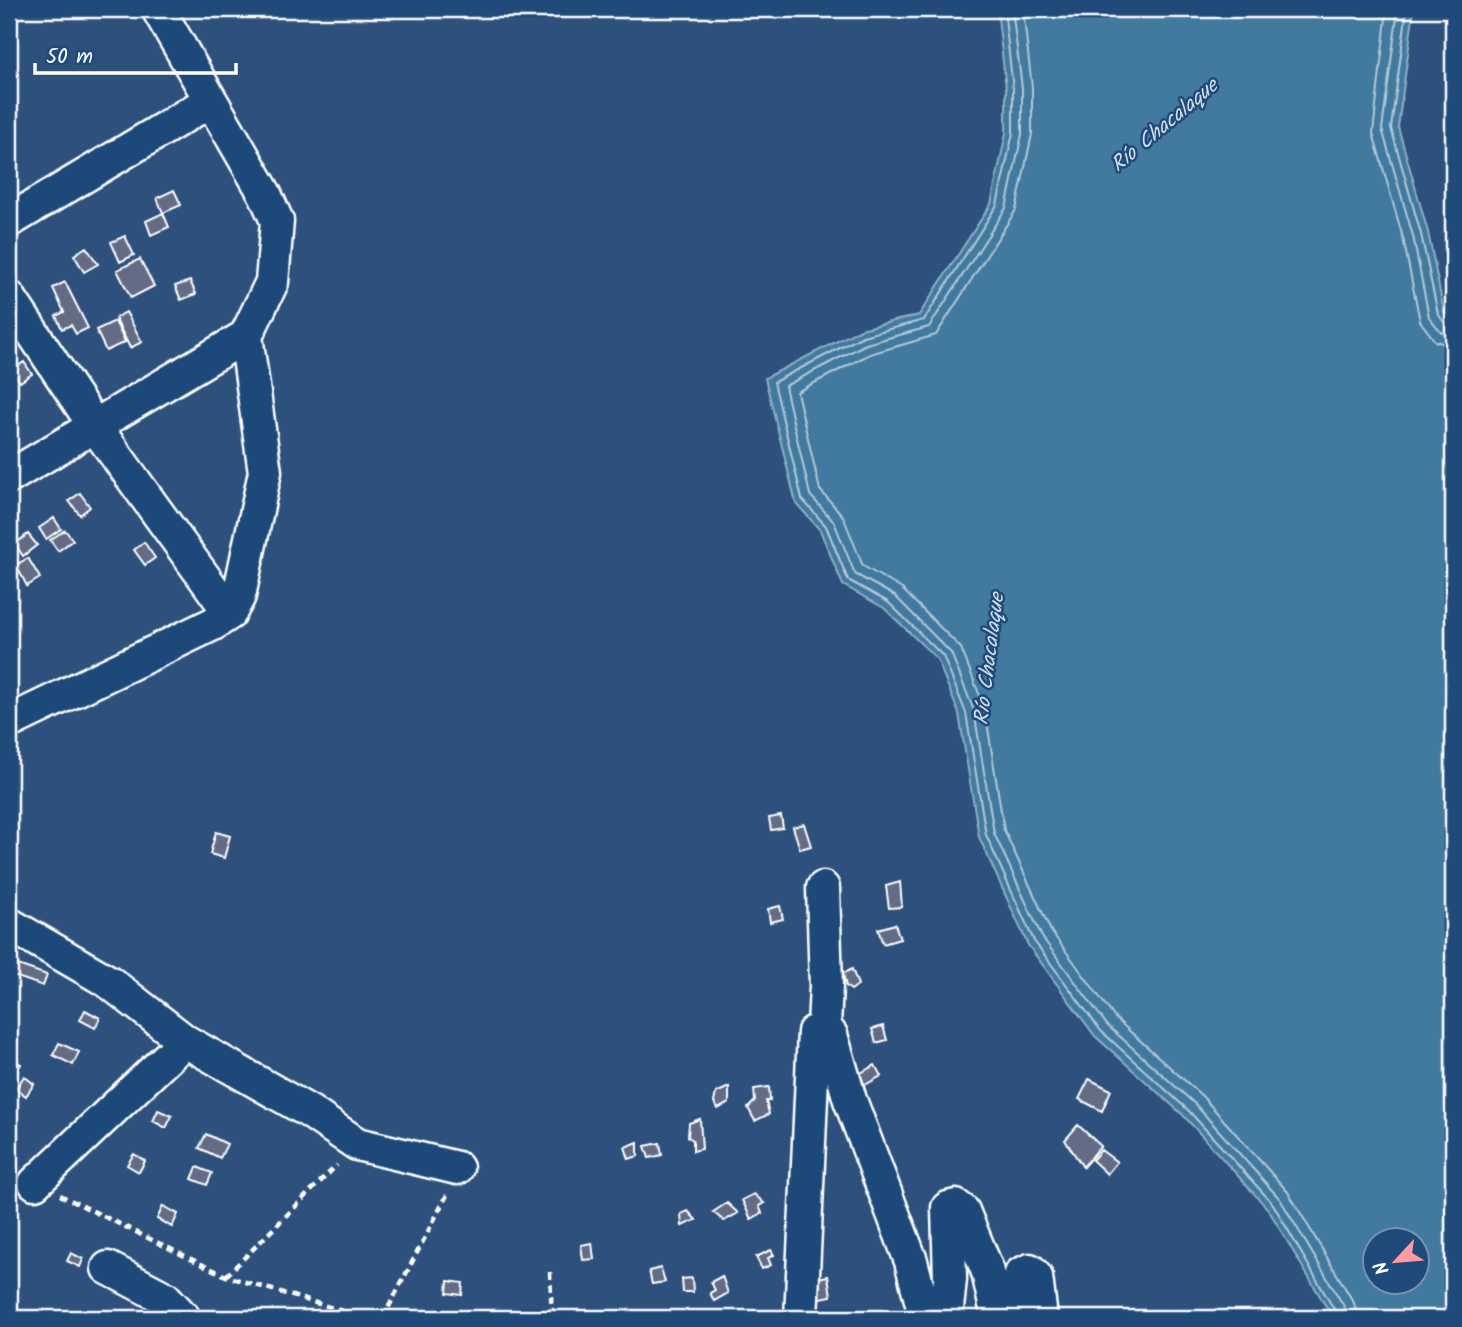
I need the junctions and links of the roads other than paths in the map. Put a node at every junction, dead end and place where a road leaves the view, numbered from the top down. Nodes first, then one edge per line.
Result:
1 (158, 9) edge
2 (209, 101) junction
3 (9, 220) edge
4 (9, 297) edge
5 (246, 336) junction
6 (94, 425) junction
7 (9, 477) edge
8 (230, 612) junction
9 (9, 722) edge
10 (823, 888) dead end
11 (11, 930) edge
12 (824, 1026) junction
13 (185, 1041) junction
14 (457, 1168) road end
15 (35, 1183) road end
16 (108, 1268) dead end
17 (184, 1318) edge
18 (801, 1318) edge
19 (930, 1318) edge
20 (946, 1318) edge
21 (998, 1318) edge
22 (1010, 1318) edge
23 (1041, 1318) edge

1 - 2 street
2 - 3 street
2 - 5 street
4 - 6 street
5 - 6 street
5 - 8 street
6 - 7 street
6 - 8 street
8 - 9 street
10 - 12 street
11 - 13 street
12 - 18 street
12 - 19 street
13 - 14 street
13 - 15 street
16 - 17 street
20 - 21 street
22 - 23 street

